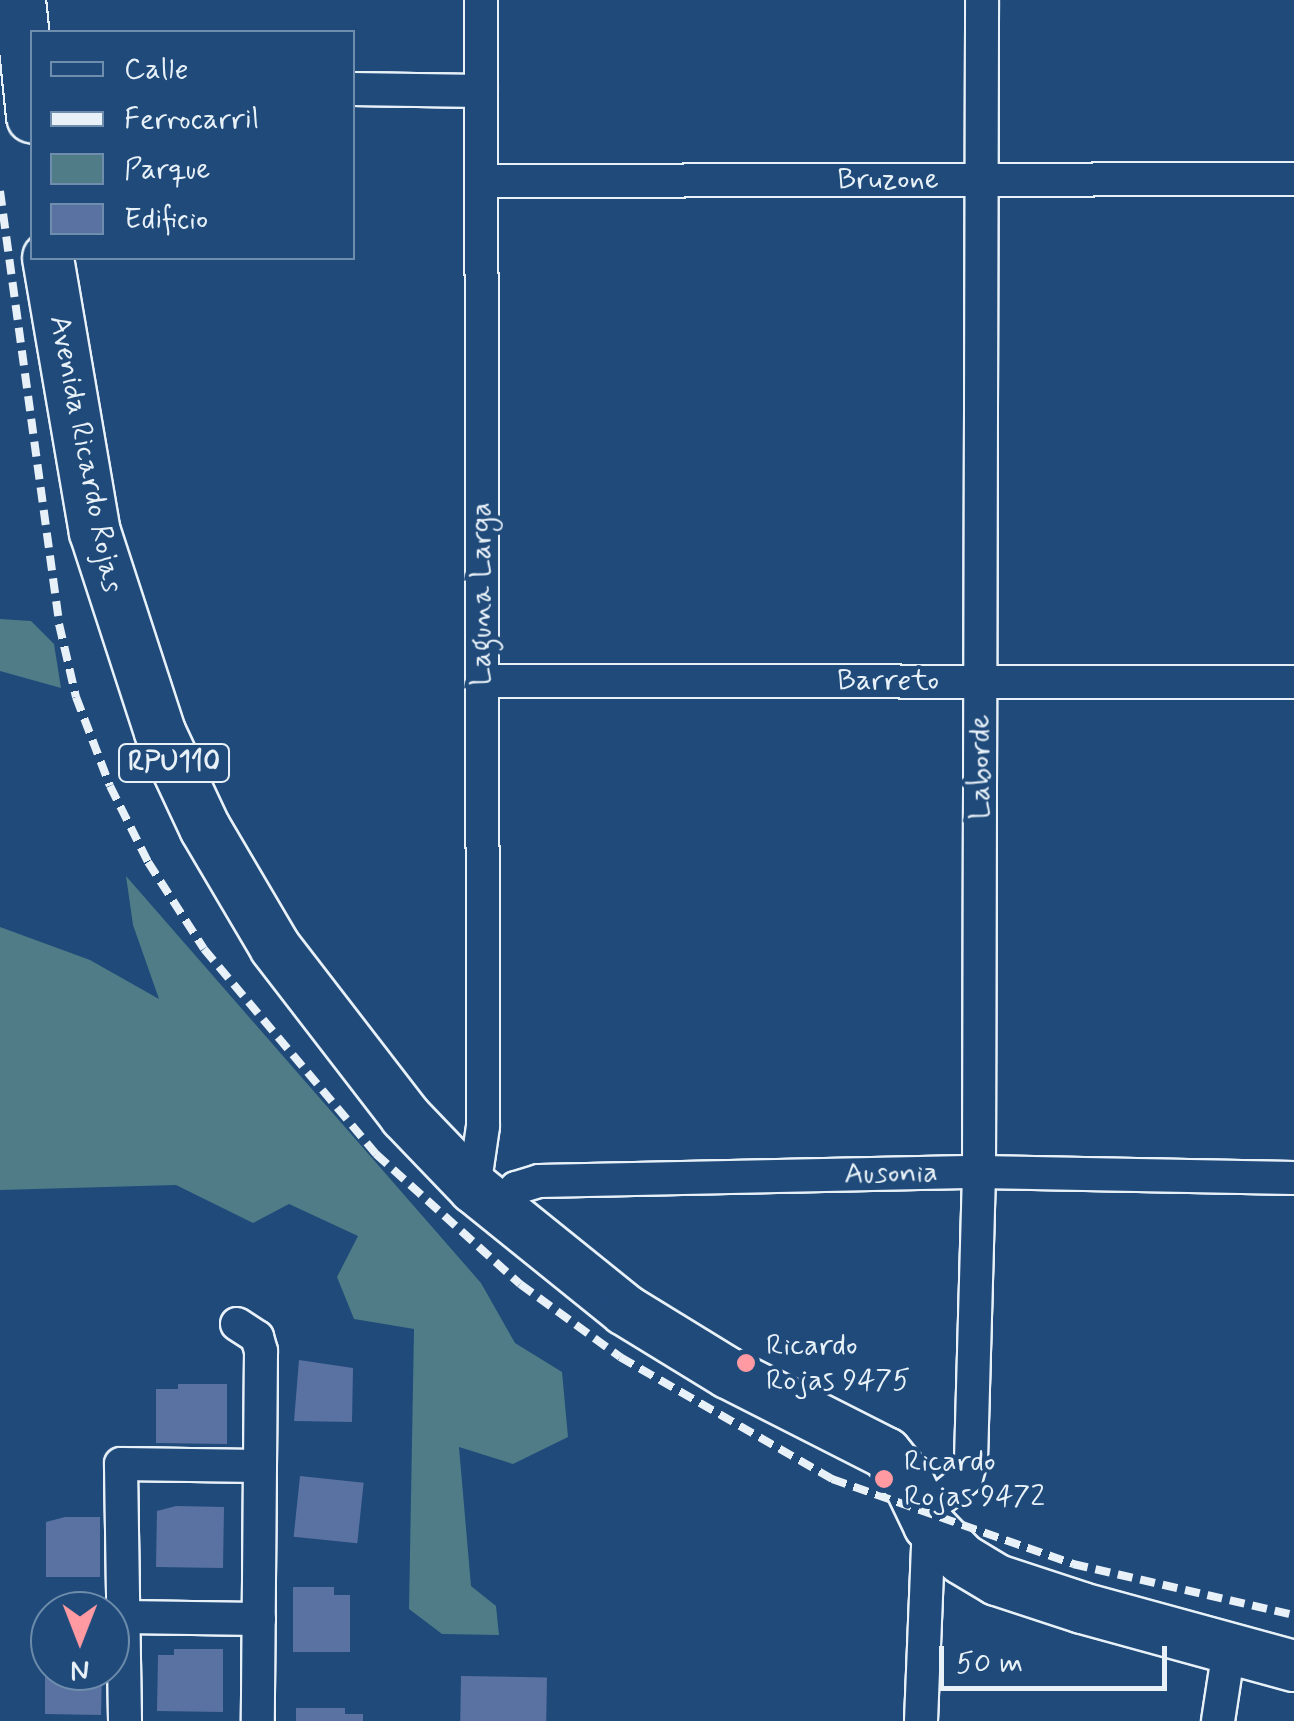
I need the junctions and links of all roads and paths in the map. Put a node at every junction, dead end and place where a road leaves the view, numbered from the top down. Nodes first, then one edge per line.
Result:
1 (20, 0) edge
2 (482, 0) edge
3 (982, 0) edge
4 (30, 86) edge
5 (355, 89) edge
6 (481, 91) junction
7 (982, 179) junction
8 (1294, 179) edge
9 (483, 181) junction
10 (48, 260) edge
11 (482, 681) junction
12 (981, 681) junction
13 (1294, 682) edge
14 (979, 1172) junction
15 (1294, 1178) edge
16 (486, 1198) junction
17 (237, 1324) dead end
18 (260, 1466) junction
19 (926, 1519) junction
20 (125, 1591) edge
21 (130, 1617) edge
22 (259, 1618) junction
23 (1230, 1648) junction
24 (1294, 1666) edge
25 (126, 1691) edge
26 (126, 1721) edge
27 (258, 1721) edge
28 (920, 1721) edge
29 (1218, 1721) edge

1 - 4 main road
2 - 6 street, Laguna Larga
3 - 7 street, Laborde
5 - 6 street
6 - 9 street, Laguna Larga
7 - 8 street, Bruzone
7 - 9 street, Bruzone
7 - 12 street, Laborde
9 - 11 street, Laguna Larga
10 - 16 main road, Avenida Ricardo Rojas / RPU110
11 - 12 street, Barreto
11 - 16 street, Laguna Larga
12 - 13 street, Barreto
12 - 14 street, Laborde
14 - 15 street, Ausonia
14 - 16 street, Ausonia
14 - 19 street, Laborde
16 - 19 main road, Avenida Ricardo Rojas / RPU110
17 - 18 street
18 - 20 street
18 - 22 street
19 - 23 main road, Avenida Ricardo Rojas / RPU110
19 - 28 street
21 - 22 street
22 - 27 street
23 - 24 main road, Avenida Ricardo Rojas / RPU110
23 - 29 street
25 - 26 street

